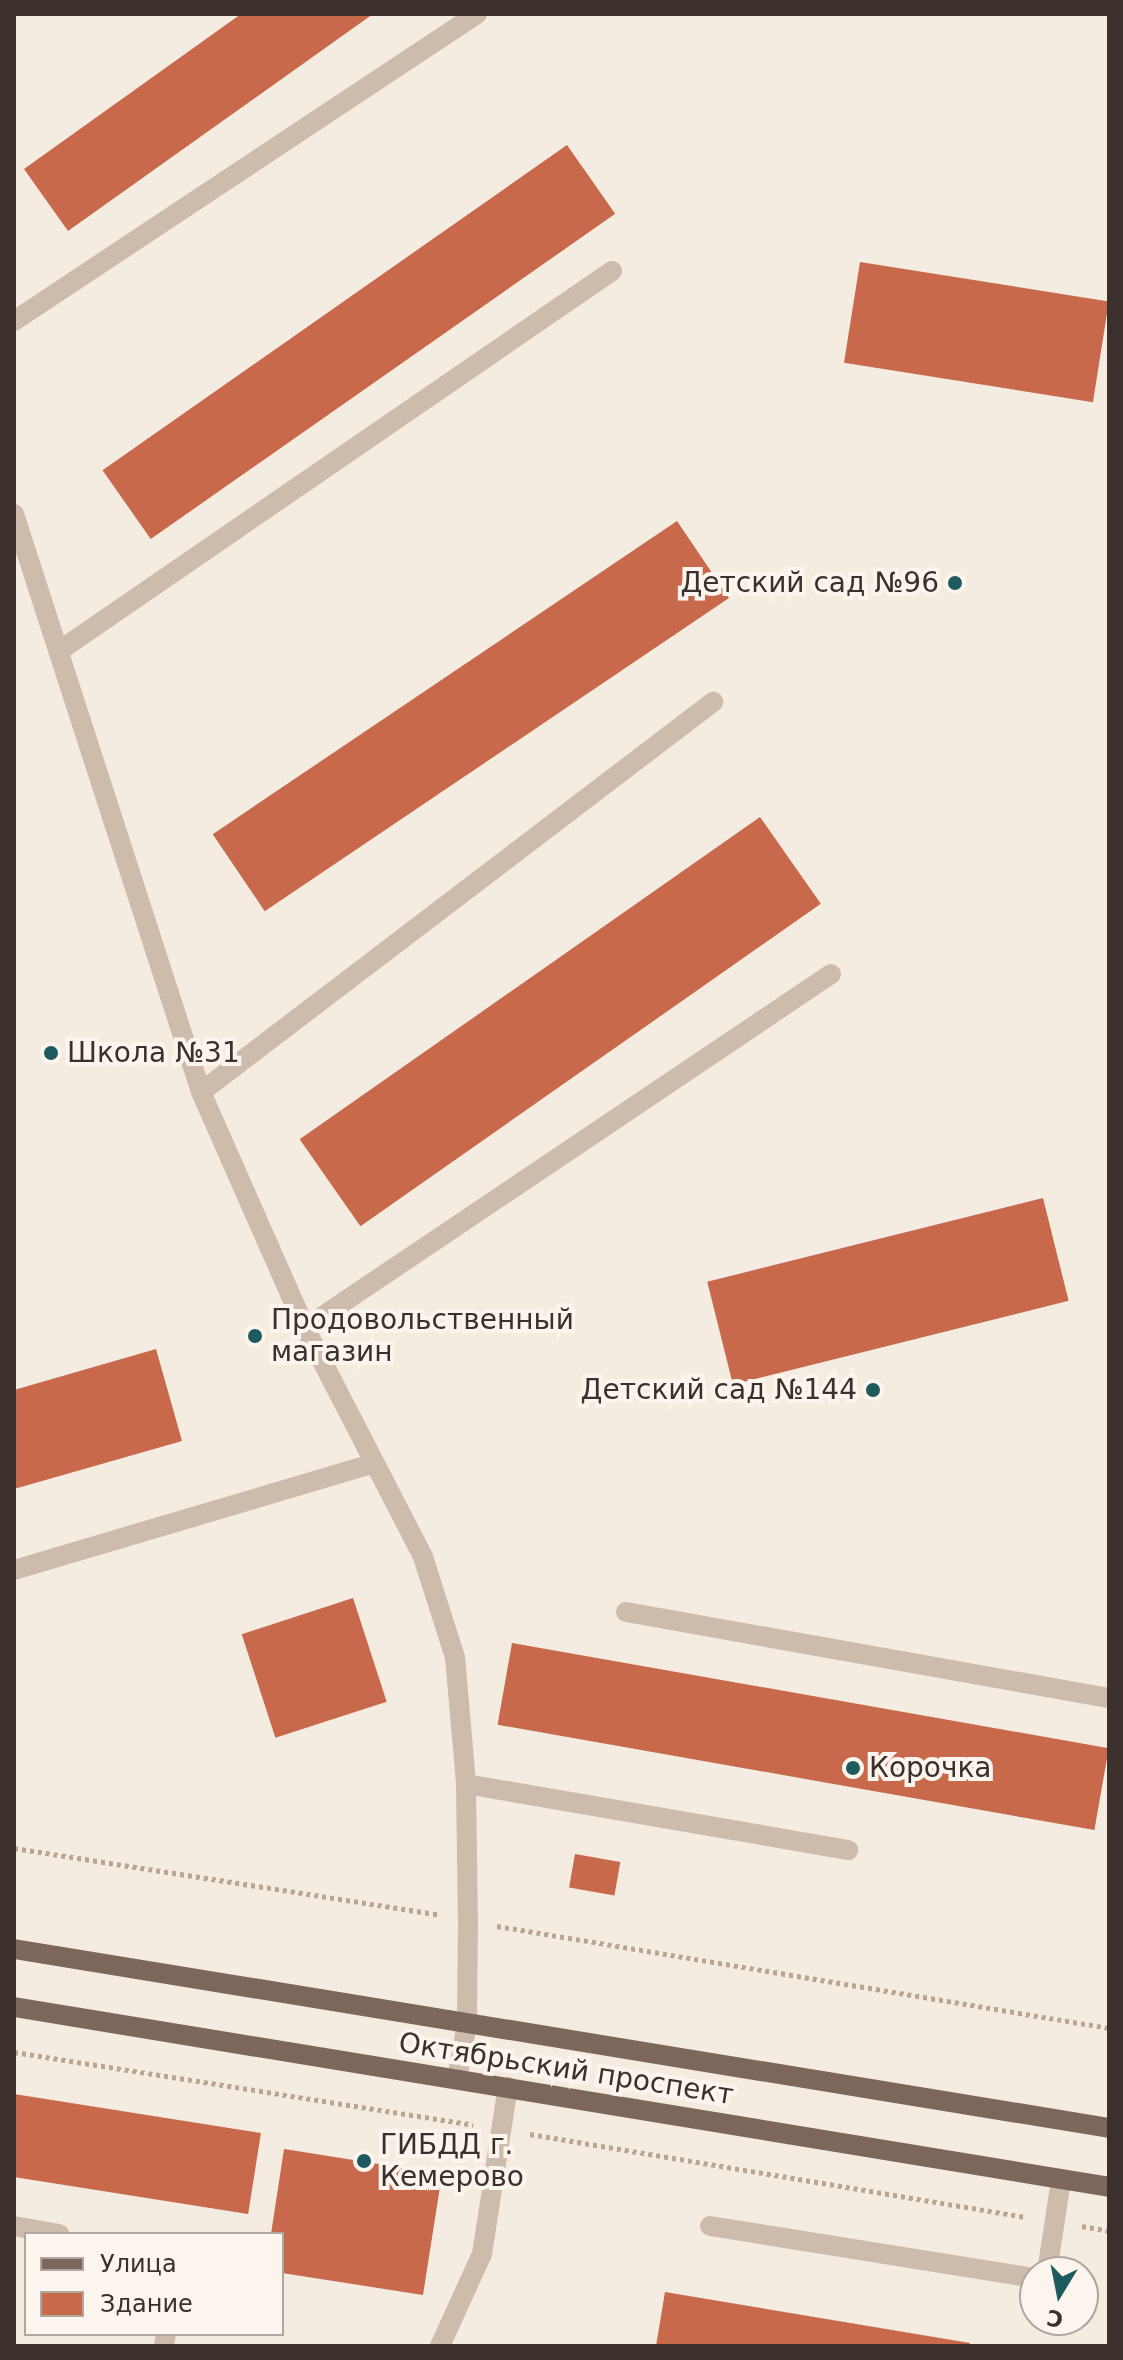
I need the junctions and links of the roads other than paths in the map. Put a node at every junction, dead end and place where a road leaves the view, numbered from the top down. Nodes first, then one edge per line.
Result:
1 (477, 14) edge
2 (612, 271) dead end
3 (14, 321) edge
4 (14, 514) edge
5 (59, 651) junction
6 (713, 702) dead end
7 (831, 974) dead end
8 (201, 1092) junction
9 (305, 1328) junction
10 (373, 1464) junction
11 (14, 1570) edge
12 (626, 1612) dead end
13 (1109, 1698) edge
14 (466, 1784) junction
15 (848, 1850) dead end
16 (14, 1949) edge
17 (14, 2007) edge
18 (467, 2023) junction
19 (457, 2079) junction
20 (508, 2087) junction
21 (1109, 2128) edge
22 (1061, 2180) junction
23 (1109, 2187) edge
24 (14, 2226) edge
25 (710, 2226) dead end
26 (48, 2232) edge
27 (1050, 2256) edge
28 (1019, 2275) edge
29 (440, 2346) edge

1 - 3 street
2 - 5 street
4 - 5 street
5 - 8 street
6 - 8 street
7 - 9 street
8 - 9 street
9 - 10 street
10 - 11 street
10 - 14 street
12 - 13 street
14 - 15 street
14 - 18 street
16 - 18 main road, Октябрьский проспект
17 - 19 main road, Октябрьский проспект
18 - 19 street
18 - 21 main road, Октябрьский проспект
19 - 20 main road, Октябрьский проспект
20 - 22 main road, Октябрьский проспект
20 - 29 street
22 - 23 main road, Октябрьский проспект
22 - 27 street
24 - 26 street
25 - 28 street

